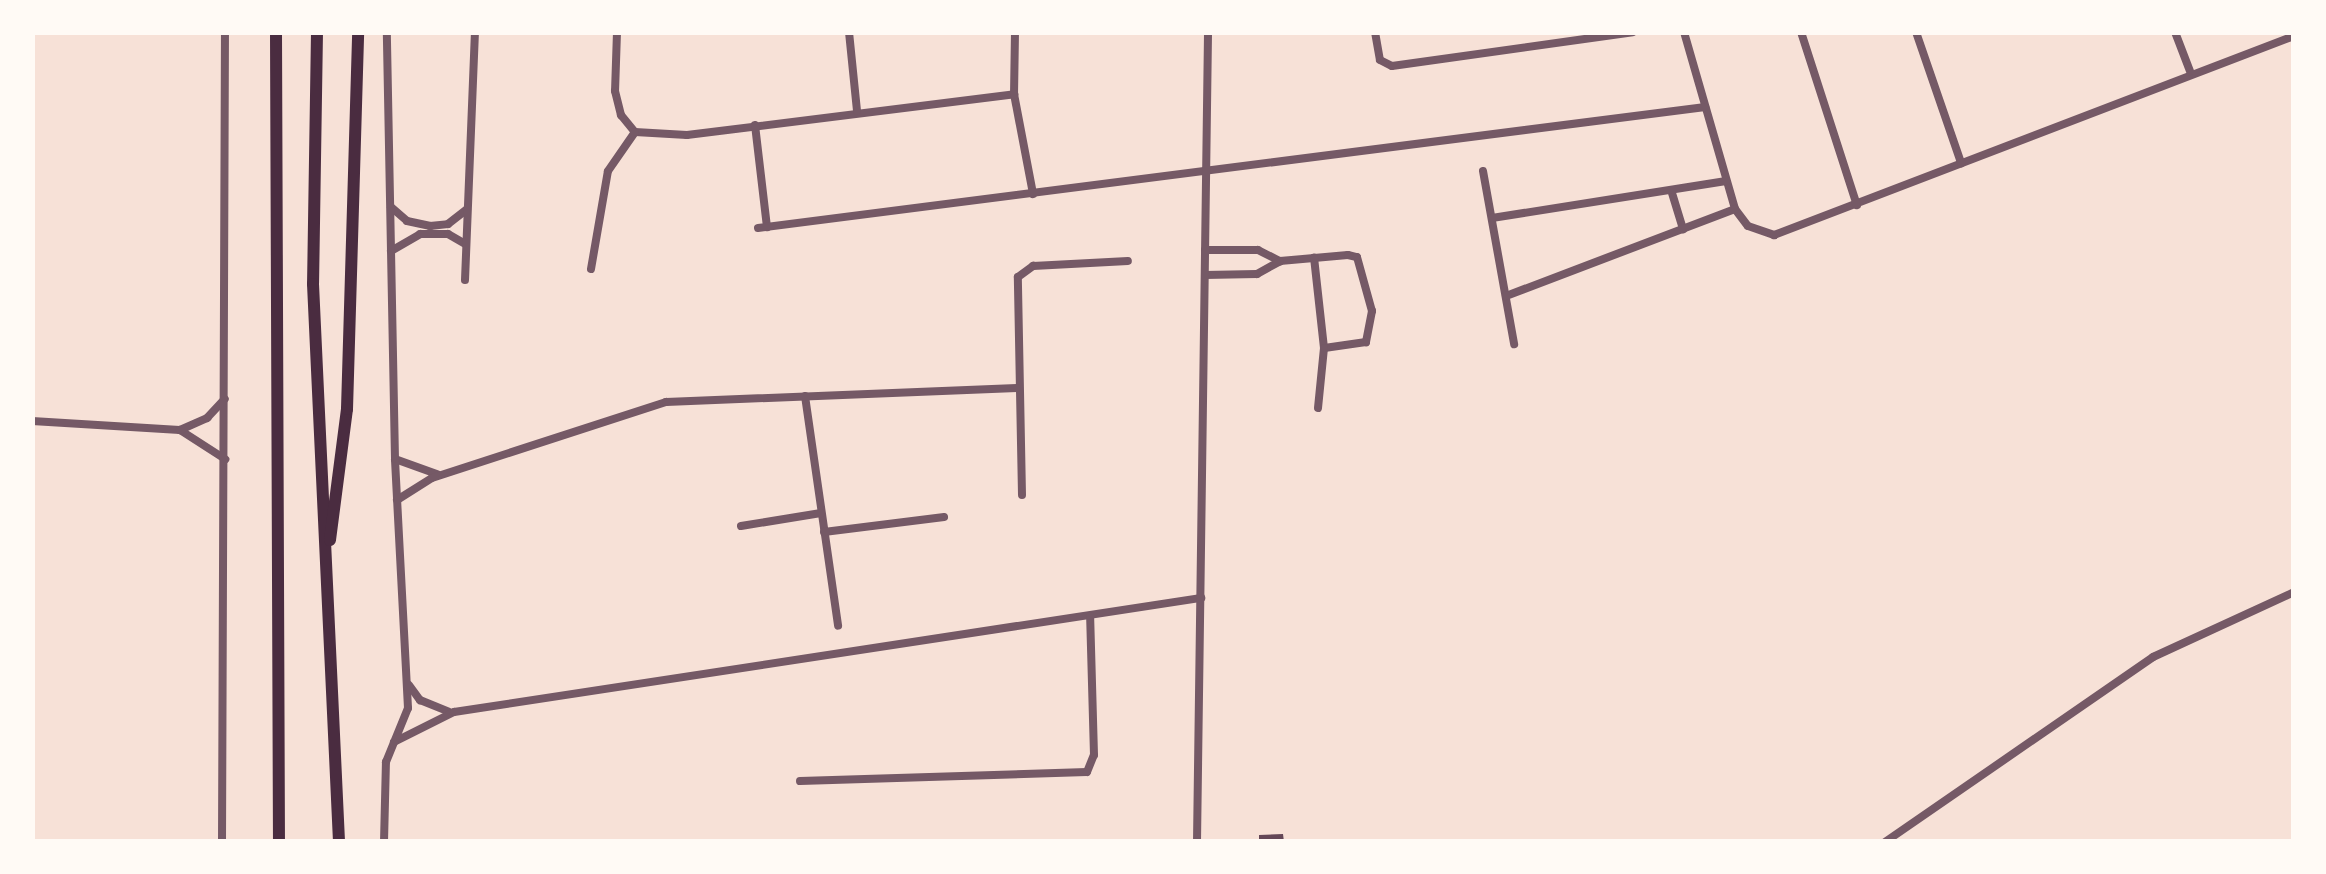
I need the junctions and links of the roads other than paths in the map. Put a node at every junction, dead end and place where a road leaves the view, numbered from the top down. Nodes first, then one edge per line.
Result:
1 (225, 32) edge
2 (276, 32) edge
3 (317, 32) edge
4 (358, 32) edge
5 (388, 32) edge
6 (475, 32) edge
7 (618, 32) edge
8 (849, 32) edge
9 (1015, 32) edge
10 (1208, 32) edge
11 (1375, 32) edge
12 (1633, 32) edge
13 (1684, 32) edge
14 (1801, 32) edge
15 (1916, 32) edge
16 (2174, 32) edge
17 (2294, 36) edge
18 (2190, 71) junction
19 (1014, 94) junction
20 (1705, 107) junction
21 (857, 110) junction
22 (755, 125) junction
23 (636, 132) junction
24 (1960, 163) junction
25 (1484, 171) dead end
26 (1206, 176) junction
27 (1726, 182) junction
28 (1672, 193) junction
29 (1033, 194) junction
30 (1857, 205) junction
31 (390, 207) junction
32 (1735, 208) junction
33 (466, 209) junction
34 (1492, 218) junction
35 (430, 230) junction
36 (1683, 230) junction
37 (465, 244) junction
38 (1205, 250) junction
39 (391, 251) junction
40 (1314, 258) junction
41 (1128, 261) dead end
42 (1280, 261) junction
43 (591, 269) dead end
44 (1205, 276) junction
45 (465, 280) dead end
46 (1506, 296) junction
47 (1514, 344) dead end
48 (1324, 348) junction
49 (1017, 388) junction
50 (805, 396) junction
51 (227, 397) junction
52 (1318, 408) dead end
53 (32, 422) edge
54 (180, 430) junction
55 (225, 459) junction
56 (395, 459) junction
57 (442, 474) junction
58 (1022, 495) dead end
59 (397, 500) junction
60 (822, 513) junction
61 (944, 517) dead end
62 (741, 526) dead end
63 (824, 532) junction
64 (326, 567) junction
65 (2294, 592) edge
66 (1201, 598) junction
67 (1090, 616) junction
68 (838, 626) dead end
69 (407, 680) junction
70 (454, 712) junction
71 (394, 742) junction
72 (800, 781) dead end
73 (222, 842) edge
74 (278, 842) edge
75 (338, 842) edge
76 (384, 842) edge
77 (1198, 842) edge
78 (1886, 842) edge

1 - 51 street
2 - 74 main road
3 - 64 main road
4 - 64 main road
5 - 31 street
6 - 33 street
7 - 23 street
8 - 21 street
9 - 19 street
10 - 26 street
11 - 12 street
13 - 20 street
14 - 30 street
15 - 24 street
16 - 18 street
17 - 18 street
18 - 24 street
19 - 21 street
19 - 29 street
20 - 26 street
20 - 27 street
21 - 22 street
22 - 23 street
22 - 29 street
23 - 43 street
24 - 30 street
25 - 34 street
26 - 29 street
26 - 38 street
27 - 28 street
27 - 32 street
28 - 34 street
28 - 36 street
30 - 32 street
31 - 35 street
31 - 39 street
32 - 36 street
33 - 35 street
33 - 37 street
34 - 46 street
35 - 37 street
35 - 39 street
36 - 46 street
37 - 45 street
38 - 42 street
38 - 44 street
39 - 56 street
40 - 42 street
40 - 48 street
40 - 48 street
41 - 49 street
42 - 44 street
44 - 66 street
46 - 47 street
48 - 52 street
49 - 50 street
49 - 58 street
50 - 57 street
50 - 60 street
51 - 54 street
51 - 55 street
53 - 54 street
54 - 55 street
55 - 73 street
56 - 57 street
56 - 59 street
57 - 59 street
59 - 69 street
60 - 62 street
60 - 63 street
61 - 63 street
63 - 68 street
64 - 75 main road
65 - 78 street
66 - 67 street
66 - 77 street
67 - 70 street
67 - 72 street
69 - 70 street
69 - 71 street
70 - 71 street
71 - 76 street

